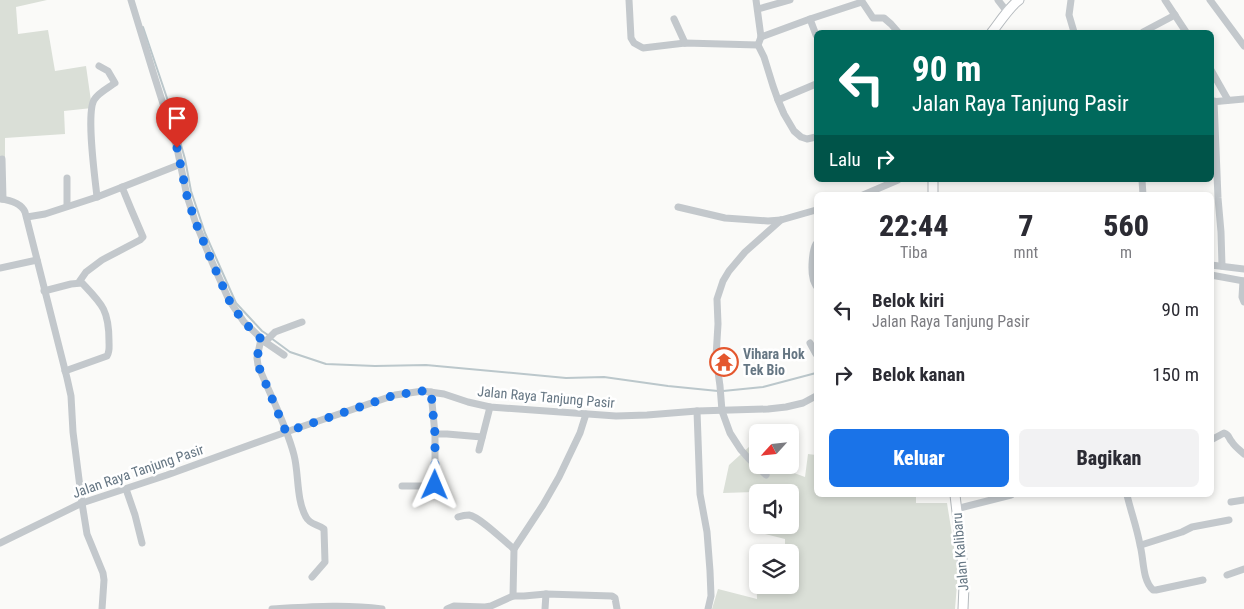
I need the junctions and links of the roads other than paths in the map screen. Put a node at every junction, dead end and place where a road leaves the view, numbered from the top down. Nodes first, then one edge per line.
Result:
1 (131, 0) edge
2 (629, 0) edge
3 (756, 0) edge
4 (790, 0) edge
5 (998, 0) edge
6 (1019, 0) edge
7 (1071, 0) edge
8 (1165, 0) edge
9 (1210, 0) edge
10 (862, 1) edge
11 (758, 9) junction
12 (1008, 13) junction
13 (1175, 15) junction
14 (674, 19) dead end
15 (810, 19) junction
16 (814, 30) edge
17 (896, 30) edge
18 (994, 30) edge
19 (1073, 30) edge
20 (1147, 30) edge
21 (1182, 30) edge
22 (760, 37) junction
23 (685, 43) junction
24 (758, 45) junction
25 (1244, 46) edge
26 (100, 66) dead end
27 (1214, 75) edge
28 (814, 85) edge
29 (1244, 99) edge
30 (778, 100) junction
31 (1228, 100) junction
32 (1214, 102) edge
33 (1214, 135) edge
34 (814, 137) edge
35 (2, 159) dead end
36 (181, 164) junction
37 (67, 178) dead end
38 (893, 182) edge
39 (122, 187) junction
40 (869, 192) edge
41 (97, 197) junction
42 (2, 199) edge
43 (67, 206) junction
44 (678, 207) dead end
45 (814, 211) edge
46 (27, 217) junction
47 (781, 220) junction
48 (814, 248) edge
49 (37, 260) junction
50 (1214, 265) edge
51 (1222, 266) junction
52 (0, 268) edge
53 (1244, 269) edge
54 (1214, 276) edge
55 (814, 281) edge
56 (1244, 281) edge
57 (79, 282) junction
58 (44, 291) junction
59 (1244, 302) edge
60 (302, 322) dead end
61 (264, 341) junction
62 (810, 343) dead end
63 (814, 350) edge
64 (284, 355) dead end
65 (65, 371) junction
66 (431, 392) junction
67 (814, 397) edge
68 (490, 407) junction
69 (722, 408) junction
70 (697, 411) junction
71 (586, 414) junction
72 (286, 432) junction
73 (435, 434) junction
74 (482, 437) junction
75 (1214, 439) edge
76 (478, 450) dead end
77 (1244, 454) edge
78 (766, 475) dead end
79 (402, 486) dead end
80 (126, 489) junction
81 (955, 497) edge
82 (1003, 497) edge
83 (1128, 497) edge
84 (1244, 500) edge
85 (1231, 502) dead end
86 (82, 503) junction
87 (956, 509) junction
88 (458, 517) dead end
89 (1229, 520) dead end
90 (0, 543) edge
91 (142, 544) dead end
92 (1140, 545) junction
93 (514, 549) junction
94 (1244, 569) edge
95 (1227, 575) dead end
96 (312, 577) dead end
97 (1203, 580) dead end
98 (546, 594) junction
99 (513, 596) junction
100 (313, 608) edge
101 (102, 609) edge
102 (272, 609) edge
103 (382, 609) edge
104 (447, 609) edge
105 (545, 609) edge
106 (617, 609) edge
107 (708, 609) edge
108 (963, 609) edge

1 - 36 street
2 - 23 street
3 - 11 street
4 - 11 street
5 - 12 street
6 - 12 main road
7 - 19 street
8 - 13 street
9 - 25 street
10 - 15 street
10 - 17 street
11 - 22 street
12 - 18 main road
13 - 20 street
13 - 21 street
14 - 23 street
15 - 16 street
15 - 22 street
22 - 24 street
23 - 24 street
24 - 30 street
26 - 41 street
27 - 31 street
28 - 30 street
29 - 31 street
30 - 34 street
31 - 32 street
33 - 51 street
35 - 42 street
36 - 39 street
36 - 61 street
37 - 43 street
38 - 40 street
39 - 41 street
39 - 57 street
41 - 43 street
42 - 46 street
43 - 46 street
44 - 47 street
45 - 47 street
46 - 49 street
47 - 69 street
48 - 55 street
49 - 52 street
49 - 58 street
50 - 51 street
51 - 53 street
54 - 56 street
56 - 59 street
57 - 58 street
57 - 65 street
58 - 65 street
60 - 61 street
61 - 64 street
61 - 72 street
62 - 63 street
65 - 86 street
66 - 68 street, Jalan Raya Tanjung Pasir
66 - 72 street, Jalan Raya Tanjung Pasir
66 - 73 street
67 - 69 street, Jalan Raya Tanjung Pasir
68 - 71 street, Jalan Raya Tanjung Pasir
68 - 74 street
69 - 70 street, Jalan Raya Tanjung Pasir
69 - 78 street
70 - 71 street, Jalan Raya Tanjung Pasir
70 - 107 street
71 - 93 street
72 - 80 street, Jalan Raya Tanjung Pasir
72 - 96 street
73 - 74 street
73 - 79 street
74 - 76 street
75 - 77 street
80 - 86 street, Jalan Raya Tanjung Pasir
80 - 91 street
81 - 87 main road, Jalan Kalibaru
82 - 87 street
83 - 92 street
84 - 85 street
86 - 90 street, Jalan Raya Tanjung Pasir
86 - 101 street
87 - 108 main road, Jalan Kalibaru
88 - 93 street
89 - 92 street
92 - 97 street
93 - 99 street
94 - 95 street
98 - 99 street
98 - 105 street
98 - 106 street
99 - 104 street
100 - 102 street
100 - 103 street

